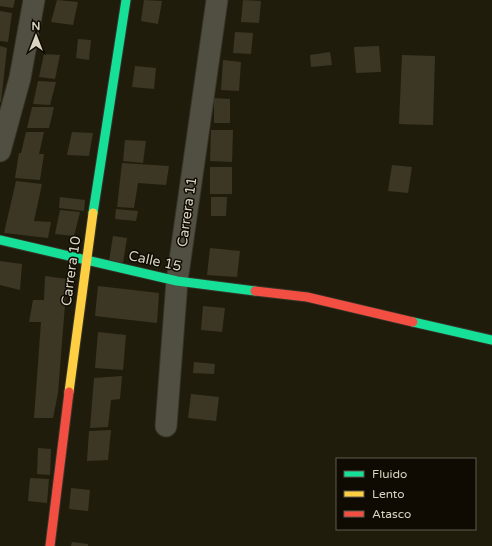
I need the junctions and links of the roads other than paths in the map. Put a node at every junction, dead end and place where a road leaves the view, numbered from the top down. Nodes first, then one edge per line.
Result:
1 (34, 0) edge
2 (126, 0) edge
3 (217, 0) edge
4 (0, 151) edge
5 (0, 240) edge
6 (86, 261) junction
7 (177, 281) junction
8 (492, 340) edge
9 (166, 426) dead end
10 (50, 546) edge

1 - 4 street
2 - 6 street, Carrera 10
3 - 7 street, Carrera 11
5 - 6 street, Calle 15
6 - 7 street, Calle 15
6 - 10 street, Carrera 10
7 - 8 street, Calle 15
7 - 9 street, Carrera 11

